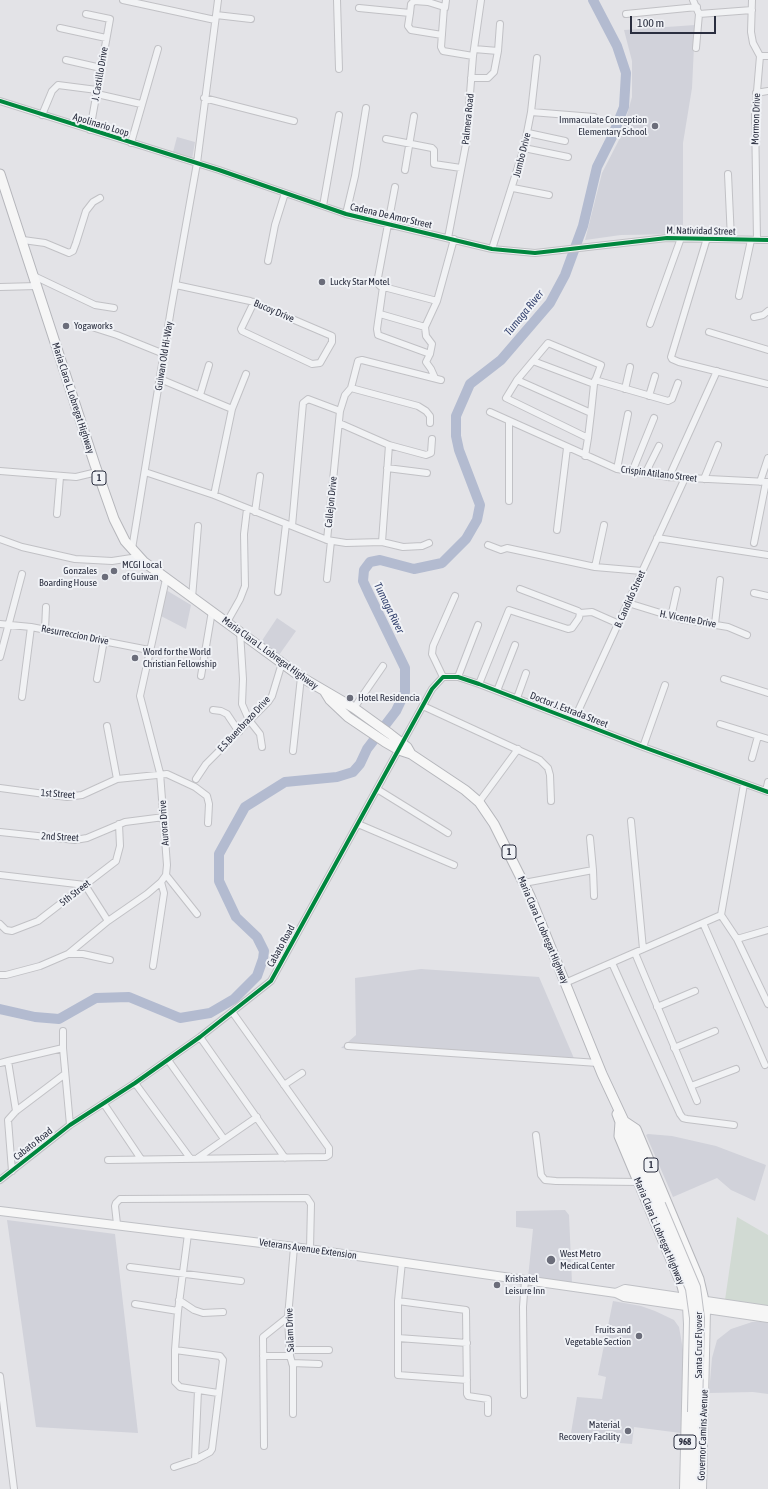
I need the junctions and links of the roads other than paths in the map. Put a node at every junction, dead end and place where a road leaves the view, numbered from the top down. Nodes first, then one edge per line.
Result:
1 (123, 0) edge
2 (218, 0) edge
3 (337, 0) edge
4 (446, 0) edge
5 (481, 0) edge
6 (693, 0) edge
7 (752, 0) edge
8 (697, 7) junction
9 (359, 8) dead end
10 (445, 8) junction
11 (752, 10) junction
12 (410, 13) junction
13 (86, 14) dead end
14 (626, 14) dead end
15 (699, 14) junction
16 (216, 17) junction
17 (251, 19) dead end
18 (500, 24) dead end
19 (60, 28) dead end
20 (442, 35) junction
21 (106, 38) junction
22 (696, 48) dead end
23 (158, 49) dead end
24 (474, 49) junction
25 (498, 51) junction
26 (473, 56) junction
27 (760, 56) junction
28 (768, 56) edge
29 (537, 58) dead end
30 (66, 60) dead end
31 (101, 68) junction
32 (339, 69) dead end
33 (471, 78) junction
34 (768, 91) edge
35 (97, 92) junction
36 (756, 93) junction
37 (204, 98) junction
38 (0, 100) edge
39 (141, 104) junction
40 (366, 108) dead end
41 (531, 112) junction
42 (42, 114) junction
43 (339, 115) dead end
44 (414, 116) dead end
45 (594, 117) dead end
46 (294, 121) dead end
47 (90, 130) junction
48 (528, 133) junction
49 (386, 139) dead end
50 (565, 140) dead end
51 (131, 143) junction
52 (410, 143) junction
53 (524, 148) junction
54 (568, 157) dead end
55 (198, 163) junction
56 (461, 168) junction
57 (405, 170) dead end
58 (0, 174) edge
59 (728, 174) dead end
60 (395, 188) dead end
61 (513, 188) junction
62 (285, 192) junction
63 (549, 195) dead end
64 (100, 198) dead end
65 (323, 206) junction
66 (346, 214) junction
67 (389, 224) junction
68 (681, 238) junction
69 (707, 238) junction
70 (451, 239) junction
71 (731, 239) junction
72 (23, 240) junction
73 (754, 240) junction
74 (768, 240) edge
75 (587, 247) joint
76 (492, 249) junction
77 (268, 261) dead end
78 (34, 276) junction
79 (176, 285) junction
80 (38, 286) junction
81 (0, 287) edge
82 (383, 287) junction
83 (739, 296) dead end
84 (437, 301) junction
85 (254, 302) junction
86 (114, 308) dead end
87 (768, 312) edge
88 (380, 314) junction
89 (754, 317) dead end
90 (650, 324) dead end
91 (95, 328) dead end
92 (425, 328) junction
93 (708, 332) dead end
94 (768, 350) edge
95 (164, 354) junction
96 (430, 354) junction
97 (533, 361) junction
98 (209, 365) dead end
99 (630, 367) dead end
100 (717, 371) junction
101 (246, 374) dead end
102 (655, 376) dead end
103 (160, 379) junction
104 (517, 380) junction
105 (595, 382) junction
106 (678, 383) dead end
107 (768, 384) edge
108 (351, 388) junction
109 (625, 389) junction
110 (200, 395) junction
111 (649, 396) junction
112 (232, 409) junction
113 (340, 411) junction
114 (490, 412) dead end
115 (591, 413) junction
116 (628, 414) dead end
117 (654, 418) dead end
118 (509, 420) junction
119 (339, 423) junction
120 (430, 423) dead end
121 (588, 438) junction
122 (432, 439) dead end
123 (389, 445) junction
124 (718, 445) dead end
125 (659, 446) dead end
126 (567, 448) junction
127 (585, 456) junction
128 (768, 458) edge
129 (386, 468) junction
130 (617, 469) junction
131 (0, 472) edge
132 (97, 472) junction
133 (145, 472) junction
134 (632, 472) junction
135 (427, 473) dead end
136 (645, 474) junction
137 (260, 476) dead end
138 (60, 477) junction
139 (669, 477) junction
140 (685, 478) junction
141 (704, 479) junction
142 (765, 482) edge
143 (214, 495) junction
144 (510, 501) dead end
145 (247, 509) junction
146 (255, 512) junction
147 (57, 514) dead end
148 (289, 525) junction
149 (604, 525) dead end
150 (198, 526) dead end
151 (557, 530) dead end
152 (657, 538) junction
153 (0, 539) edge
154 (329, 540) junction
155 (382, 542) junction
156 (429, 543) dead end
157 (754, 543) dead end
158 (488, 545) dead end
159 (132, 549) junction
160 (768, 555) edge
161 (138, 557) junction
162 (595, 567) junction
163 (642, 571) junction
164 (22, 574) dead end
165 (166, 579) junction
166 (328, 579) dead end
167 (720, 580) dead end
168 (520, 589) dead end
169 (677, 590) dead end
170 (278, 592) dead end
171 (754, 593) dead end
172 (455, 596) dead end
173 (768, 596) edge
174 (192, 598) junction
175 (628, 603) junction
176 (46, 607) dead end
177 (212, 611) junction
178 (580, 613) junction
179 (672, 617) junction
180 (227, 622) junction
181 (0, 624) edge
182 (619, 624) junction
183 (715, 624) junction
184 (7, 625) junction
185 (478, 625) dead end
186 (31, 627) junction
187 (45, 630) junction
188 (240, 632) junction
189 (747, 635) dead end
190 (104, 640) junction
191 (515, 645) dead end
192 (149, 650) junction
193 (0, 657) edge
194 (282, 663) junction
195 (383, 666) dead end
196 (526, 673) dead end
197 (201, 676) dead end
198 (301, 677) junction
199 (444, 677) junction
200 (458, 677) junction
201 (97, 679) dead end
202 (724, 679) dead end
203 (478, 684) junction
204 (665, 685) dead end
205 (497, 691) junction
206 (325, 692) junction
207 (768, 693) edge
208 (22, 697) dead end
209 (517, 698) junction
210 (423, 706) junction
211 (354, 708) junction
212 (213, 710) dead end
213 (249, 720) junction
214 (574, 720) junction
215 (367, 724) junction
216 (720, 724) dead end
217 (107, 726) dead end
218 (239, 732) junction
219 (758, 736) junction
220 (768, 739) edge
221 (262, 747) dead end
222 (400, 747) junction
223 (643, 747) junction
224 (518, 749) junction
225 (293, 750) dead end
226 (752, 758) dead end
227 (160, 773) junction
228 (117, 779) junction
229 (196, 779) dead end
230 (768, 782) edge
231 (744, 784) junction
232 (0, 788) edge
233 (377, 789) junction
234 (767, 792) edge
235 (551, 801) dead end
236 (479, 802) junction
237 (164, 817) junction
238 (631, 821) dead end
239 (208, 823) dead end
240 (119, 824) junction
241 (358, 824) junction
242 (0, 832) edge
243 (448, 833) dead end
244 (590, 838) dead end
245 (454, 864) dead end
246 (593, 870) junction
247 (0, 875) edge
248 (166, 875) junction
249 (161, 882) junction
250 (524, 883) junction
251 (85, 884) junction
252 (594, 896) dead end
253 (197, 914) dead end
254 (721, 915) junction
255 (108, 921) junction
256 (704, 923) junction
257 (0, 924) edge
258 (768, 930) edge
259 (737, 939) junction
260 (643, 950) junction
261 (635, 953) junction
262 (68, 954) junction
263 (110, 960) dead end
264 (612, 963) junction
265 (153, 966) dead end
266 (0, 975) edge
267 (565, 983) junction
268 (695, 991) dead end
269 (768, 1004) edge
270 (657, 1007) junction
271 (232, 1013) junction
272 (63, 1031) dead end
273 (715, 1031) dead end
274 (200, 1037) junction
275 (348, 1046) dead end
276 (63, 1048) junction
277 (674, 1048) junction
278 (168, 1060) junction
279 (8, 1061) junction
280 (0, 1063) edge
281 (765, 1065) dead end
282 (600, 1069) junction
283 (736, 1069) dead end
284 (302, 1073) dead end
285 (65, 1074) junction
286 (135, 1083) junction
287 (284, 1085) junction
288 (691, 1086) junction
289 (697, 1101) dead end
290 (104, 1104) junction
291 (16, 1111) junction
292 (257, 1117) junction
293 (622, 1121) junction
294 (70, 1125) junction
295 (734, 1125) dead end
296 (536, 1135) dead end
297 (224, 1138) junction
298 (190, 1158) junction
299 (199, 1158) junction
300 (285, 1158) junction
301 (142, 1159) junction
302 (108, 1160) dead end
303 (12, 1171) junction
304 (0, 1180) edge
305 (638, 1182) junction
306 (658, 1205) junction
307 (0, 1210) edge
308 (672, 1215) junction
309 (656, 1222) junction
310 (117, 1224) junction
311 (188, 1234) junction
312 (684, 1243) junction
313 (294, 1246) junction
314 (310, 1249) junction
315 (667, 1250) junction
316 (402, 1262) junction
317 (130, 1267) dead end
318 (695, 1270) junction
319 (183, 1274) junction
320 (679, 1278) junction
321 (525, 1280) junction
322 (241, 1281) dead end
323 (179, 1300) junction
324 (398, 1301) junction
325 (686, 1302) junction
326 (136, 1304) dead end
327 (705, 1305) junction
328 (768, 1310) edge
329 (178, 1311) junction
330 (223, 1312) dead end
331 (288, 1317) junction
332 (768, 1318) edge
333 (688, 1333) junction
334 (706, 1334) junction
335 (398, 1338) junction
336 (467, 1343) junction
337 (175, 1350) junction
338 (329, 1350) dead end
339 (290, 1353) junction
340 (263, 1356) junction
341 (292, 1363) junction
342 (319, 1364) dead end
343 (687, 1364) junction
344 (705, 1365) junction
345 (0, 1376) edge
346 (467, 1380) junction
347 (198, 1390) junction
348 (218, 1393) junction
349 (524, 1395) dead end
350 (689, 1396) junction
351 (704, 1396) junction
352 (695, 1412) junction
353 (488, 1413) dead end
354 (293, 1414) dead end
355 (264, 1446) dead end
356 (195, 1460) junction
357 (174, 1467) dead end
358 (14, 1489) edge
359 (684, 1489) edge
360 (690, 1489) edge
361 (696, 1489) edge
362 (702, 1489) edge

1 - 16 street
2 - 16 street, Guiwan Old Hi-Way
3 - 32 street
4 - 10 street
5 - 24 street, Palmera Road
6 - 8 street
7 - 11 street, Mormon Drive
8 - 14 street
8 - 15 street
9 - 12 street
10 - 12 street
10 - 20 street
11 - 15 street
11 - 27 street, Mormon Drive
12 - 20 street
13 - 21 street, J. Castillo Drive
15 - 22 street
16 - 17 street
16 - 37 street, Guiwan Old Hi-Way
18 - 25 street
19 - 21 street
20 - 26 street
21 - 31 street, J. Castillo Drive
23 - 39 street
24 - 25 street
24 - 26 street, Palmera Road
25 - 33 street
26 - 33 street, Palmera Road
27 - 28 street
27 - 36 street, Mormon Drive
29 - 41 street, Jumbo Drive
30 - 31 street
31 - 35 street, J. Castillo Drive
33 - 56 street, Palmera Road
34 - 36 street
35 - 39 street
35 - 42 street
35 - 47 street, J. Castillo Drive
36 - 73 street, Mormon Drive
37 - 46 street
37 - 55 street, Guiwan Old Hi-Way
38 - 42 street, Apolinario Loop
39 - 51 street
40 - 66 street
41 - 45 street
41 - 48 street, Jumbo Drive
42 - 47 street, Apolinario Loop
43 - 65 street
44 - 52 street
47 - 51 street, Apolinario Loop
48 - 50 street
48 - 53 street, Jumbo Drive
49 - 52 street
51 - 55 street, Apolinario Loop
52 - 56 street
52 - 57 street
53 - 54 street
53 - 61 street, Jumbo Drive
55 - 62 street, Cadena De Amor Street
55 - 79 street, Guiwan Old Hi-Way
56 - 70 street, Palmera Road
58 - 72 highway, Maria Clara L. Lobregat Highway / 1
59 - 71 street
60 - 67 street
61 - 63 street
61 - 76 street, Jumbo Drive
62 - 65 street, Cadena De Amor Street
62 - 77 street
64 - 72 street
65 - 66 street, Cadena De Amor Street
66 - 67 street, Cadena De Amor Street
67 - 70 street, Cadena De Amor Street
67 - 82 street
68 - 69 street, M. Natividad Street
68 - 75 street, M. Natividad Street
68 - 90 street
69 - 71 street, M. Natividad Street
69 - 100 street
70 - 76 street, Cadena De Amor Street
70 - 84 street, Palmera Road
71 - 73 street, M. Natividad Street
72 - 78 highway, Maria Clara L. Lobregat Highway / 1
73 - 74 street, M. Natividad Street
73 - 83 street, Mormon Drive
75 - 76 street, Cadena De Amor Street
78 - 80 highway, Maria Clara L. Lobregat Highway / 1
78 - 86 street
79 - 85 street, Bucoy Drive
79 - 95 street, Guiwan Old Hi-Way
80 - 81 street
80 - 132 highway, Maria Clara L. Lobregat Highway / 1
82 - 84 street
82 - 88 street
84 - 92 street, Palmera Road
85 - 85 street, Bucoy Drive
87 - 89 street
88 - 92 street
88 - 96 street
91 - 95 street
92 - 96 street
93 - 94 street
95 - 103 street, Guiwan Old Hi-Way
96 - 108 street, Callejon Drive
97 - 104 street
97 - 105 street
97 - 105 street
98 - 110 street
99 - 109 street
100 - 107 street
100 - 139 street
101 - 112 street
102 - 111 street
103 - 110 street
103 - 133 street, Guiwan Old Hi-Way
104 - 115 street
104 - 121 street
105 - 109 street
105 - 115 street
106 - 111 street
108 - 113 street, Callejon Drive
108 - 120 street
109 - 111 street
110 - 112 street
112 - 143 street
113 - 119 street, Callejon Drive
113 - 148 street
114 - 118 street, Crispin Atilano Street
115 - 121 street
116 - 130 street
117 - 134 street
118 - 126 street, Crispin Atilano Street
118 - 144 street
119 - 123 street
119 - 154 street, Callejon Drive
121 - 127 street
122 - 123 street
123 - 129 street
124 - 141 street
125 - 136 street
126 - 127 street, Crispin Atilano Street
126 - 151 street
127 - 130 street, Crispin Atilano Street
128 - 142 street
129 - 135 street
129 - 155 street
130 - 134 street, Crispin Atilano Street
131 - 138 street
132 - 138 street
132 - 159 highway, Maria Clara L. Lobregat Highway / 1
133 - 143 street, Callejon Drive
133 - 159 street, Guiwan Old Hi-Way
134 - 136 street, Crispin Atilano Street
136 - 139 street, Crispin Atilano Street
137 - 146 street
138 - 147 street
139 - 140 street, Crispin Atilano Street
140 - 141 street, Crispin Atilano Street
140 - 152 street, B. Candido Street
141 - 142 street, Crispin Atilano Street
142 - 157 street
143 - 145 street, Callejon Drive
145 - 146 street, Callejon Drive
145 - 180 street
146 - 148 street, Callejon Drive
148 - 154 street, Callejon Drive
148 - 170 street
149 - 162 street
150 - 174 street
152 - 160 street
152 - 163 street, B. Candido Street
153 - 161 street
154 - 155 street
154 - 166 street
155 - 156 street
158 - 162 street
159 - 161 highway, Maria Clara L. Lobregat Highway / 1
161 - 165 highway, Maria Clara L. Lobregat Highway / 1
162 - 163 street
163 - 175 street, B. Candido Street
164 - 184 street
165 - 174 highway, Maria Clara L. Lobregat Highway / 1
165 - 192 street, Aurora Drive
167 - 183 street
168 - 178 street
169 - 179 street
171 - 173 street
172 - 199 street
174 - 177 highway, Maria Clara L. Lobregat Highway / 1
175 - 179 street, H. Vicente Drive
175 - 182 street, B. Candido Street
176 - 187 street
177 - 180 highway, Maria Clara L. Lobregat Highway / 1
177 - 197 street
178 - 182 street
178 - 203 street
179 - 183 street, H. Vicente Drive
180 - 188 highway, Maria Clara L. Lobregat Highway / 1
181 - 184 street, Resurreccion Drive
182 - 214 street, B. Candido Street
183 - 189 street, H. Vicente Drive
184 - 186 street, Resurreccion Drive
184 - 193 street
185 - 200 street
186 - 187 street, Resurreccion Drive
186 - 208 street
187 - 190 street, Resurreccion Drive
188 - 194 highway, Maria Clara L. Lobregat Highway / 1
188 - 213 street
190 - 192 street, Resurreccion Drive
190 - 201 street
191 - 205 street
192 - 227 street, Aurora Drive
194 - 198 highway, Maria Clara L. Lobregat Highway / 1
194 - 213 street, E.S.Buenbrazo Drive
195 - 211 street
196 - 209 street
198 - 206 highway, Maria Clara L. Lobregat Highway / 1
198 - 225 street
199 - 200 street, Doctor J. Estrada Street
199 - 210 street
200 - 203 street, Doctor J. Estrada Street
202 - 207 street
203 - 205 street, Doctor J. Estrada Street
204 - 223 street
205 - 209 street, Doctor J. Estrada Street
206 - 211 highway, Maria Clara L. Lobregat Highway / 1
206 - 215 highway, Maria Clara L. Lobregat Highway / 1
209 - 214 street, Doctor J. Estrada Street
210 - 222 street
210 - 224 street
211 - 215 highway, Maria Clara L. Lobregat Highway / 1
212 - 218 street
213 - 218 street, E.S.Buenbrazo Drive
213 - 221 street
214 - 223 street, Doctor J. Estrada Street
215 - 222 highway, Maria Clara L. Lobregat Highway / 1
216 - 219 street
217 - 228 street
218 - 229 street, E.S.Buenbrazo Drive
219 - 220 street
219 - 226 street
222 - 233 street, Cabato Road
222 - 236 highway, Maria Clara L. Lobregat Highway / 1
223 - 231 street, Doctor J. Estrada Street
224 - 235 street
224 - 236 street
227 - 228 street, 1st Street
227 - 237 street, Aurora Drive
227 - 239 street
228 - 232 street, 1st Street
230 - 234 street
231 - 234 street, Doctor J. Estrada Street
231 - 254 street
233 - 241 street, Cabato Road
233 - 243 street
236 - 250 highway, Maria Clara L. Lobregat Highway / 1
237 - 240 street, 2nd Street
237 - 248 street, Aurora Drive
238 - 260 street
240 - 242 street, 2nd Street
240 - 251 street, 5th Street
241 - 245 street
241 - 271 street, Cabato Road
244 - 246 street
246 - 250 street
246 - 252 street
247 - 251 street
248 - 249 street
248 - 253 street
249 - 255 street
249 - 265 street
250 - 267 highway, Maria Clara L. Lobregat Highway / 1
251 - 255 street
251 - 257 street, 5th Street
254 - 256 street
254 - 259 street
255 - 262 street
256 - 260 street
256 - 281 street
258 - 259 street
259 - 269 street
260 - 261 street
261 - 264 street
261 - 270 street
262 - 263 street
262 - 266 street
264 - 267 street
264 - 295 street
267 - 282 highway, Maria Clara L. Lobregat Highway / 1
268 - 270 street
270 - 277 street
271 - 274 street, Cabato Road
271 - 287 street
272 - 276 street
273 - 277 street
274 - 278 street, Cabato Road
274 - 292 street
275 - 282 street
276 - 279 street
276 - 285 street
277 - 288 street
278 - 286 street, Cabato Road
278 - 297 street
279 - 280 street
279 - 291 street
282 - 293 highway, Maria Clara L. Lobregat Highway
283 - 288 street
284 - 287 street
285 - 291 street
285 - 294 street
286 - 290 street, Cabato Road
286 - 298 street
287 - 300 street
288 - 289 street
290 - 294 street, Cabato Road
290 - 301 street
291 - 303 street
292 - 297 street
292 - 300 street
293 - 305 highway, Maria Clara L. Lobregat Highway / 1
293 - 306 main road, Santa Cruz Flyover
293 - 308 highway, Maria Clara L. Lobregat Highway / 1
294 - 303 street, Cabato Road
296 - 305 street
297 - 299 street
298 - 299 street
298 - 301 street
299 - 300 street
301 - 302 street
303 - 304 street, Cabato Road
305 - 309 highway, Maria Clara L. Lobregat Highway / 1
306 - 350 main road, Santa Cruz Flyover, bridge
306 - 352 main road, Santa Cruz Flyover, bridge
307 - 310 main road, Veterans Avenue Extension
308 - 309 highway
308 - 312 highway, Maria Clara L. Lobregat Highway / 1
309 - 315 highway, Maria Clara L. Lobregat Highway / 1
310 - 311 main road, Veterans Avenue Extension
310 - 314 street
311 - 313 main road, Veterans Avenue Extension
311 - 319 street
312 - 315 highway
312 - 318 highway, Maria Clara L. Lobregat Highway / 1
313 - 314 main road, Veterans Avenue Extension
313 - 331 street, Salam Drive
314 - 316 main road, Veterans Avenue Extension
315 - 320 highway, Maria Clara L. Lobregat Highway / 1
316 - 321 main road, Veterans Avenue Extension
316 - 324 street
317 - 319 street
318 - 320 highway
318 - 327 highway, Maria Clara L. Lobregat Highway / 1
319 - 322 street
319 - 323 street
320 - 325 highway, Maria Clara L. Lobregat Highway / 1
321 - 325 main road, Veterans Avenue Extension
321 - 349 street
323 - 329 street
323 - 330 street
324 - 335 street
324 - 336 street
325 - 327 main road, Veterans Avenue Extension
325 - 333 main road, Governor Camins Avenue / 968
326 - 329 street
327 - 328 main road
327 - 332 main road
327 - 334 main road, Governor Camins Avenue / 968
329 - 337 street
331 - 339 street, Salam Drive
331 - 340 street
333 - 334 main road
333 - 343 main road, Governor Camins Avenue / 968
334 - 344 main road, Governor Camins Avenue / 968
335 - 336 street
335 - 346 street
336 - 346 street
337 - 347 street
337 - 348 street
338 - 339 street
339 - 340 street
339 - 341 street, Salam Drive
340 - 355 street
341 - 342 street
341 - 354 street, Salam Drive
343 - 344 main road
343 - 350 main road, Governor Camins Avenue / 968
344 - 351 main road, Governor Camins Avenue / 968
345 - 358 street
346 - 353 street
347 - 348 street
347 - 356 street
348 - 356 street
350 - 351 main road
350 - 352 main road, Santa Cruz Flyover, bridge
350 - 359 main road, Governor Camins Avenue / 968
351 - 362 main road, Governor Camins Avenue / 968
352 - 360 main road, Santa Cruz Flyover
352 - 361 main road, Santa Cruz Flyover
356 - 357 street

